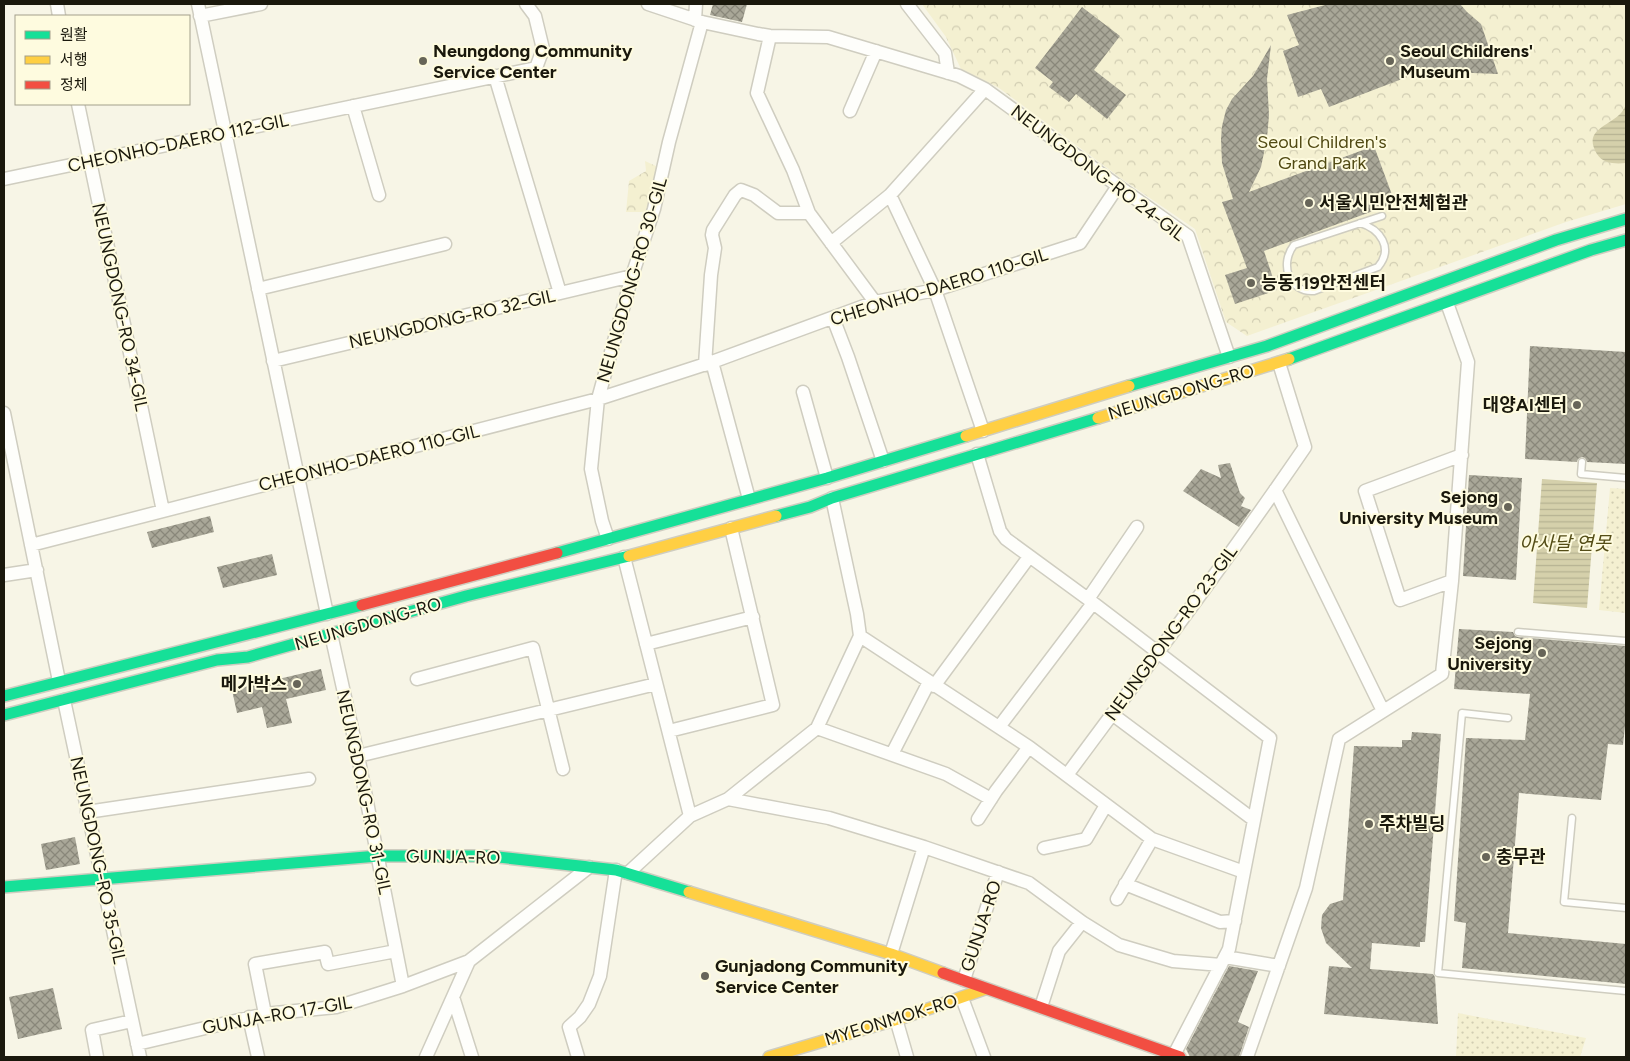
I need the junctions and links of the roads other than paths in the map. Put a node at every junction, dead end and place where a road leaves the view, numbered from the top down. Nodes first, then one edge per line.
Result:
1 (260, 4) edge
2 (526, 4) edge
3 (648, 4) edge
4 (696, 4) edge
5 (907, 4) edge
6 (199, 10) edge
7 (698, 21) junction
8 (770, 36) junction
9 (876, 51) junction
10 (948, 72) junction
11 (495, 76) junction
12 (985, 89) junction
13 (78, 105) edge
14 (353, 106) junction
15 (850, 111) dead end
16 (225, 133) junction
17 (90, 161) junction
18 (4, 179) edge
19 (1118, 186) junction
20 (890, 195) junction
21 (378, 196) dead end
22 (809, 213) junction
23 (1382, 216) dead end
24 (1626, 219) edge
25 (1360, 223) junction
26 (1626, 240) edge
27 (831, 243) junction
28 (445, 244) dead end
29 (632, 276) junction
30 (258, 289) junction
31 (936, 290) junction
32 (560, 293) junction
33 (875, 302) junction
34 (1447, 303) junction
35 (833, 318) junction
36 (1229, 357) junction
37 (273, 361) junction
38 (708, 363) junction
39 (1279, 363) junction
40 (1236, 376) junction
41 (803, 392) dead end
42 (598, 399) junction
43 (4, 414) edge
44 (983, 431) junction
45 (7, 441) edge
46 (977, 454) junction
47 (1462, 455) junction
48 (883, 461) junction
49 (1582, 462) dead end
50 (297, 476) junction
51 (827, 478) junction
52 (1626, 478) edge
53 (1275, 490) junction
54 (832, 498) junction
55 (749, 500) junction
56 (163, 511) junction
57 (1137, 527) dead end
58 (731, 528) junction
59 (608, 539) junction
60 (32, 545) junction
61 (624, 556) junction
62 (1029, 557) junction
63 (37, 570) junction
64 (4, 576) edge
65 (1452, 581) junction
66 (1090, 601) junction
67 (327, 614) junction
68 (752, 617) junction
69 (1518, 632) dead end
70 (331, 634) junction
71 (860, 636) junction
72 (1626, 641) edge
73 (646, 644) junction
74 (1158, 653) junction
75 (417, 679) dead end
76 (59, 681) junction
77 (656, 684) junction
78 (932, 684) junction
79 (4, 696) edge
80 (64, 700) junction
81 (548, 710) junction
82 (1383, 711) junction
83 (1112, 714) junction
84 (4, 715) edge
85 (1508, 718) dead end
86 (999, 727) junction
87 (817, 728) junction
88 (668, 731) junction
89 (1029, 747) junction
90 (892, 754) junction
91 (358, 756) junction
92 (563, 769) dead end
93 (1067, 775) junction
94 (309, 779) dead end
95 (728, 799) junction
96 (991, 799) junction
97 (1106, 804) junction
98 (87, 812) junction
99 (690, 816) junction
100 (1572, 818) dead end
101 (978, 819) dead end
102 (1254, 820) junction
103 (1152, 839) junction
104 (924, 847) junction
105 (1044, 848) dead end
106 (378, 856) junction
107 (590, 867) junction
108 (622, 871) junction
109 (998, 872) junction
110 (1244, 872) junction
111 (102, 879) junction
112 (1125, 884) junction
113 (4, 887) edge
114 (1117, 899) dead end
115 (1626, 908) edge
116 (1235, 921) junction
117 (1082, 922) junction
118 (396, 951) junction
119 (891, 954) junction
120 (469, 961) junction
121 (1223, 961) junction
122 (1279, 966) junction
123 (964, 980) junction
124 (403, 986) junction
125 (985, 989) junction
126 (1626, 991) edge
127 (453, 996) junction
128 (962, 998) junction
129 (1041, 1007) junction
130 (266, 1014) junction
131 (249, 1017) junction
132 (896, 1019) junction
133 (132, 1021) junction
134 (137, 1044) junction
135 (1177, 1056) edge
136 (97, 1057) edge
137 (140, 1057) edge
138 (258, 1057) edge
139 (426, 1057) edge
140 (472, 1057) edge
141 (578, 1057) edge
142 (768, 1057) edge
143 (907, 1057) edge
144 (984, 1057) edge
145 (1247, 1057) edge

1 - 6 street
2 - 11 street, CHEONHO-DAERO 112-GIL
3 - 7 street, NEUNGDONG-RO 24-GIL
4 - 7 street, NEUNGDONG-RO 30-GIL
5 - 10 street
6 - 16 street
7 - 8 street, NEUNGDONG-RO 24-GIL
7 - 29 street, NEUNGDONG-RO 30-GIL
8 - 9 street, NEUNGDONG-RO 24-GIL
8 - 22 street
9 - 10 street, NEUNGDONG-RO 24-GIL
9 - 15 street
10 - 12 street, NEUNGDONG-RO 24-GIL
11 - 14 street, CHEONHO-DAERO 112-GIL
11 - 32 street
12 - 19 street, NEUNGDONG-RO 24-GIL
12 - 20 street
13 - 17 street, NEUNGDONG-RO 34-GIL
14 - 16 street, CHEONHO-DAERO 112-GIL
14 - 21 street
16 - 17 street, CHEONHO-DAERO 112-GIL
16 - 30 street
17 - 18 street, CHEONHO-DAERO 112-GIL
17 - 56 street, NEUNGDONG-RO 34-GIL
19 - 31 street, CHEONHO-DAERO 110-GIL
19 - 36 street, NEUNGDONG-RO 24-GIL
20 - 27 street
20 - 31 street
22 - 27 street
22 - 38 street
23 - 25 lane
24 - 36 main road, NEUNGDONG-RO
25 - 25 lane
26 - 34 main road, NEUNGDONG-RO
27 - 33 street
28 - 30 street
29 - 32 street, NEUNGDONG-RO 32-GIL
29 - 42 street, NEUNGDONG-RO 30-GIL
30 - 37 street
31 - 33 street, CHEONHO-DAERO 110-GIL
31 - 44 street
32 - 37 street, NEUNGDONG-RO 32-GIL
33 - 35 street, CHEONHO-DAERO 110-GIL
34 - 39 main road, NEUNGDONG-RO
34 - 47 street
35 - 38 street, CHEONHO-DAERO 110-GIL
35 - 48 street
36 - 40 main road, NEUNGDONG-RO 24-GIL
36 - 44 main road, NEUNGDONG-RO
37 - 50 street
38 - 42 street, CHEONHO-DAERO 110-GIL
38 - 55 street
39 - 40 main road, NEUNGDONG-RO
39 - 53 street, NEUNGDONG-RO 23-GIL
40 - 46 main road, NEUNGDONG-RO
41 - 51 street
42 - 50 street, CHEONHO-DAERO 110-GIL
42 - 59 street, NEUNGDONG-RO 30-GIL
43 - 45 street
44 - 48 main road, NEUNGDONG-RO
45 - 60 street
46 - 54 main road, NEUNGDONG-RO
46 - 62 street
47 - 65 street
47 - 65 street
48 - 51 main road, NEUNGDONG-RO
49 - 52 lane
50 - 56 street, CHEONHO-DAERO 110-GIL
50 - 67 street
51 - 55 main road, NEUNGDONG-RO
53 - 74 street, NEUNGDONG-RO 23-GIL
53 - 82 street
54 - 58 main road, NEUNGDONG-RO
54 - 71 street
55 - 59 main road, NEUNGDONG-RO
56 - 60 street, CHEONHO-DAERO 110-GIL
57 - 66 street
58 - 61 main road, NEUNGDONG-RO
58 - 68 street
59 - 67 main road, NEUNGDONG-RO
60 - 63 street
61 - 70 main road, NEUNGDONG-RO
61 - 73 street
62 - 66 street
62 - 78 street
63 - 64 street
63 - 76 street
65 - 82 street
66 - 74 street
66 - 86 street
67 - 70 main road
67 - 76 main road, NEUNGDONG-RO
68 - 73 street
68 - 88 street
69 - 72 lane
70 - 80 main road, NEUNGDONG-RO
70 - 91 street, NEUNGDONG-RO 31-GIL
71 - 78 street
71 - 87 street
73 - 77 street
74 - 83 street, NEUNGDONG-RO 23-GIL
74 - 102 street
75 - 81 street
76 - 79 main road, NEUNGDONG-RO
76 - 80 main road
77 - 81 street
77 - 88 street
78 - 86 street
78 - 90 street
80 - 84 main road, NEUNGDONG-RO
80 - 98 street, NEUNGDONG-RO 35-GIL
81 - 91 street
81 - 92 street
82 - 122 street
83 - 93 street, NEUNGDONG-RO 23-GIL
83 - 102 street
85 - 126 lane
86 - 89 street
87 - 90 street
87 - 95 street
88 - 99 street
89 - 93 street
89 - 96 street
90 - 96 street
91 - 106 street, NEUNGDONG-RO 31-GIL
93 - 97 street
94 - 98 street
95 - 99 street
95 - 104 street
96 - 101 street
97 - 103 street
97 - 105 street
98 - 111 street, NEUNGDONG-RO 35-GIL
99 - 108 street
100 - 115 lane
102 - 110 street
103 - 110 street
103 - 112 street
104 - 109 street
104 - 119 street
106 - 107 main road, GUNJA-RO
106 - 111 main road, GUNJA-RO
106 - 118 street, NEUNGDONG-RO 31-GIL
107 - 108 main road, GUNJA-RO
107 - 120 street, GUNJA-RO 17-GIL
108 - 119 main road, GUNJA-RO
108 - 141 street
109 - 117 street
109 - 123 street, GUNJA-RO
110 - 116 street
111 - 113 main road, GUNJA-RO
111 - 133 street, NEUNGDONG-RO 35-GIL
112 - 114 street
112 - 116 street
116 - 121 street
117 - 121 street
117 - 129 street
118 - 124 street, NEUNGDONG-RO 31-GIL
118 - 130 street
119 - 123 main road, GUNJA-RO
120 - 124 street, GUNJA-RO 17-GIL
120 - 127 street
121 - 122 street
121 - 135 street
122 - 145 street
123 - 125 main road, GUNJA-RO
124 - 130 street, GUNJA-RO 17-GIL
125 - 128 main road, MYEONMOK-RO
125 - 129 main road, GUNJA-RO
127 - 139 street
127 - 140 street
128 - 132 main road, MYEONMOK-RO
128 - 144 street
129 - 135 main road, GUNJA-RO
130 - 131 street, GUNJA-RO 17-GIL
131 - 134 street, GUNJA-RO 17-GIL
131 - 138 street
132 - 142 main road, MYEONMOK-RO
132 - 143 street
133 - 134 street, NEUNGDONG-RO 35-GIL
133 - 136 street
134 - 137 street, NEUNGDONG-RO 35-GIL

